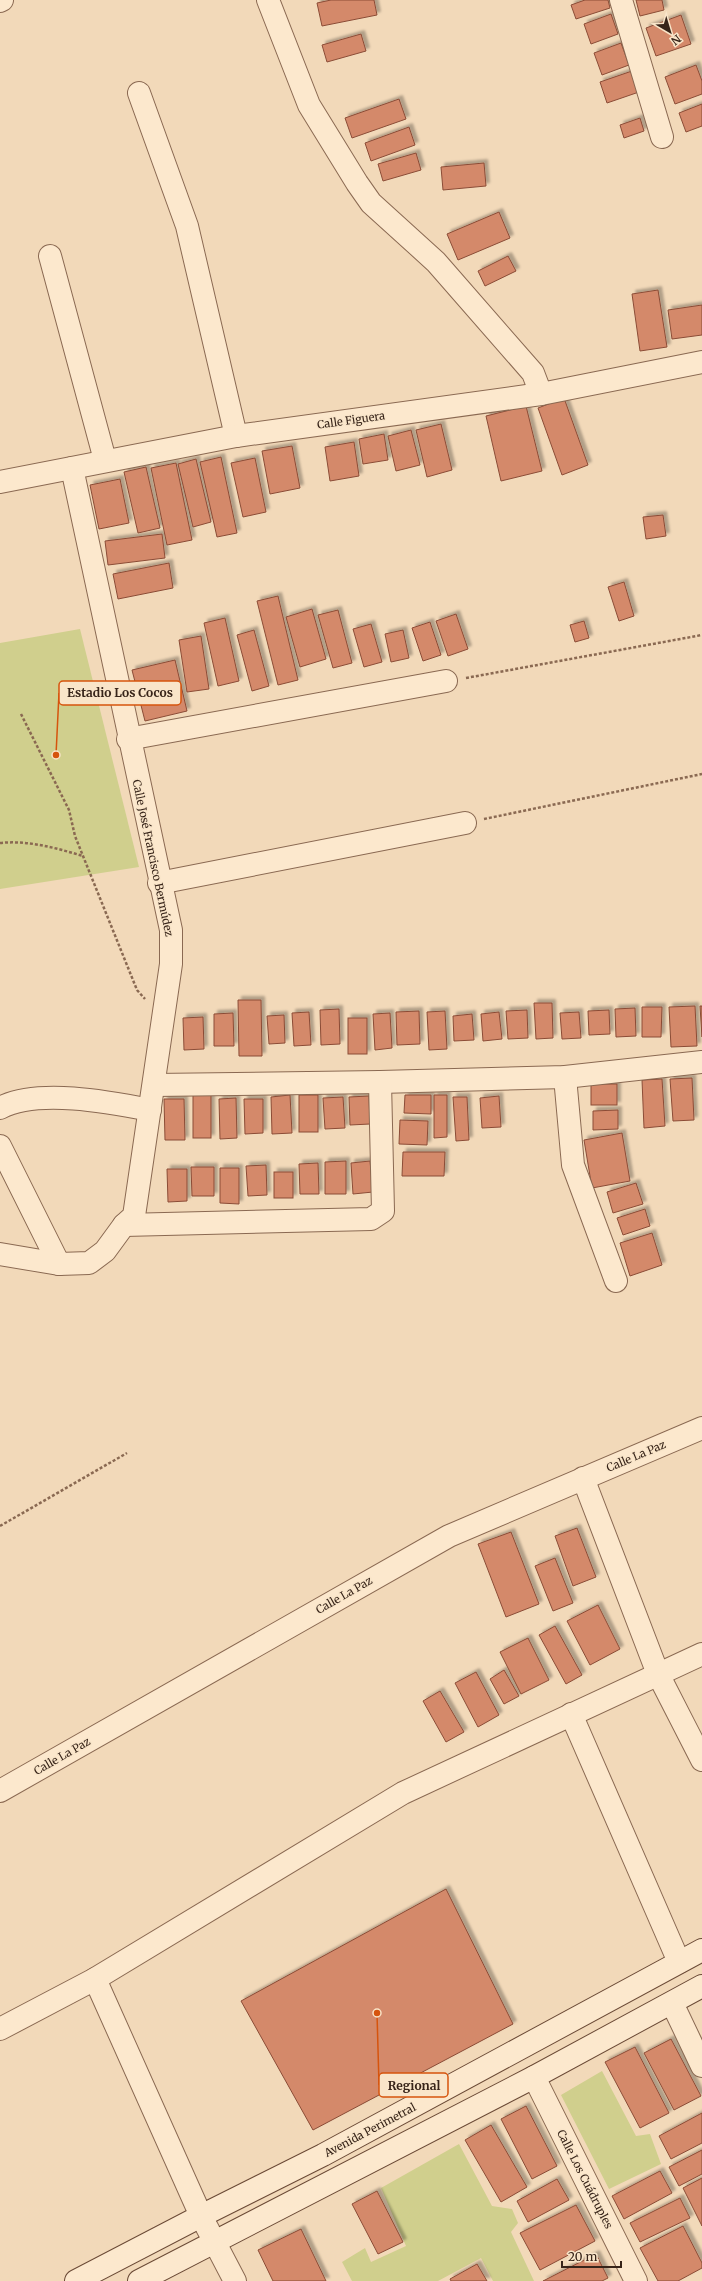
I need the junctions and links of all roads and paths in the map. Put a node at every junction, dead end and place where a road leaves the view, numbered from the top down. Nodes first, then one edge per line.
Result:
1 (268, 0) edge
2 (620, 0) edge
3 (139, 93) dead end
4 (662, 137) dead end
5 (50, 256) dead end
6 (702, 362) edge
7 (541, 394) junction
8 (236, 436) junction
9 (105, 460) junction
10 (72, 468) junction
11 (0, 482) edge
12 (702, 635) edge
13 (446, 681) joint
14 (21, 714) dead end
15 (128, 739) junction
16 (702, 774) edge
17 (465, 823) joint
18 (0, 843) edge
19 (83, 856) junction
20 (159, 883) junction
21 (162, 1023) junction
22 (702, 1062) edge
23 (565, 1077) junction
24 (380, 1082) junction
25 (154, 1085) junction
26 (0, 1108) edge
27 (150, 1110) junction
28 (0, 1146) edge
29 (124, 1225) junction
30 (0, 1254) edge
31 (59, 1264) junction
32 (616, 1281) dead end
33 (702, 1428) edge
34 (127, 1453) dead end
35 (583, 1478) junction
36 (0, 1526) edge
37 (702, 1654) edge
38 (658, 1674) junction
39 (571, 1714) junction
40 (702, 1760) edge
41 (0, 1791) edge
42 (702, 1950) edge
43 (679, 1962) junction
44 (95, 1979) junction
45 (702, 1986) edge
46 (672, 2003) junction
47 (0, 2029) edge
48 (702, 2066) edge
49 (534, 2077) junction
50 (201, 2216) junction
51 (215, 2242) junction
52 (76, 2281) edge
53 (139, 2281) edge
54 (235, 2281) edge
55 (636, 2281) edge

1 - 7 street
2 - 4 street
3 - 8 street
5 - 9 street
6 - 7 street, Calle Figuera
7 - 8 street, Calle Figuera
8 - 9 street, Calle Figuera
9 - 10 street, Calle Figuera
10 - 11 street, Calle Figuera
10 - 15 street, Calle José Francisco Bermúdez
12 - 13 path
13 - 15 street
14 - 19 path
15 - 20 street, Calle José Francisco Bermúdez
16 - 17 path
17 - 20 street
18 - 19 path
19 - 21 path
20 - 21 street, Calle José Francisco Bermúdez
21 - 25 street, Calle José Francisco Bermúdez
22 - 23 street
23 - 24 street
23 - 32 street
24 - 25 street
24 - 29 street
25 - 27 street, Calle José Francisco Bermúdez
26 - 27 street
27 - 29 street, Calle José Francisco Bermúdez
28 - 31 street
29 - 31 street, Calle José Francisco Bermúdez
30 - 31 street, Calle José Francisco Bermúdez
33 - 35 street, Calle La Paz
34 - 36 path
35 - 38 street
35 - 41 street, Calle La Paz
37 - 38 street
38 - 39 street
38 - 40 street
39 - 43 street
39 - 44 street
42 - 43 street, Avenida Perimetral
43 - 50 street, Avenida Perimetral
44 - 47 street
44 - 50 street
45 - 46 street
46 - 48 street
46 - 49 street
49 - 51 street
49 - 55 street, Calle Los Cuádruples
50 - 51 street
50 - 52 street, Avenida Perimetral
51 - 53 street
51 - 54 street

